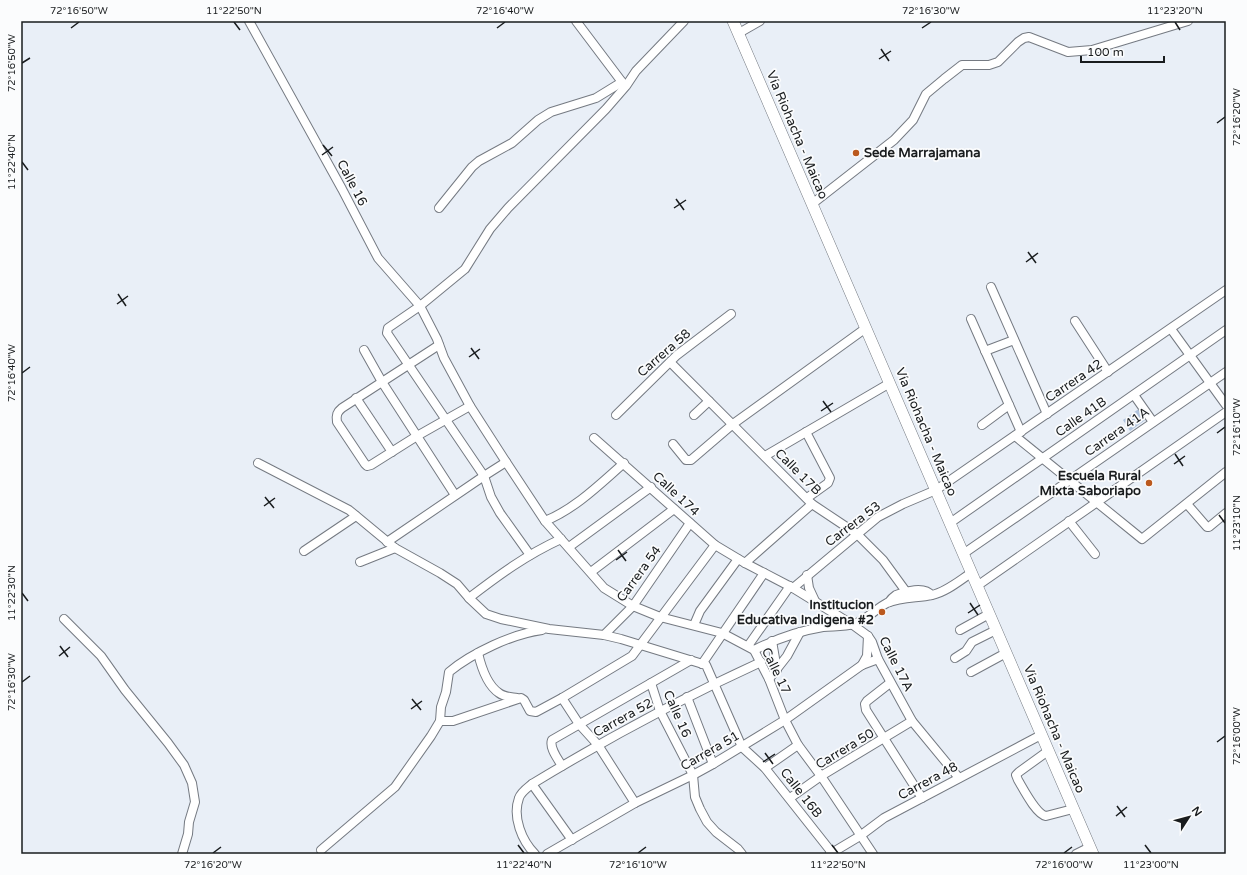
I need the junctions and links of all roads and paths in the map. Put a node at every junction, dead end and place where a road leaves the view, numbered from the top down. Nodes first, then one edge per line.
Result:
1 (250, 21) edge
2 (576, 21) edge
3 (684, 21) edge
4 (733, 21) edge
5 (760, 21) edge
6 (1188, 21) edge
7 (739, 33) junction
8 (624, 84) junction
9 (812, 204) junction
10 (439, 208) dead end
11 (991, 287) dead end
12 (1226, 290) edge
13 (420, 306) junction
14 (731, 314) dead end
15 (971, 319) dead end
16 (1075, 321) dead end
17 (866, 328) junction
18 (1171, 329) junction
19 (1226, 330) edge
20 (1014, 340) junction
21 (439, 345) junction
22 (364, 350) dead end
23 (985, 351) junction
24 (1190, 355) junction
25 (670, 362) junction
26 (408, 364) junction
27 (1108, 372) junction
28 (1226, 372) edge
29 (382, 382) junction
30 (890, 383) junction
31 (1210, 383) junction
32 (1134, 395) junction
33 (356, 398) junction
34 (709, 401) junction
35 (1009, 405) junction
36 (1226, 405) edge
37 (470, 406) junction
38 (1226, 412) edge
39 (1047, 414) junction
40 (616, 415) dead end
41 (694, 415) dead end
42 (446, 421) junction
43 (1153, 422) junction
44 (734, 424) junction
45 (982, 425) dead end
46 (806, 432) junction
47 (1018, 434) junction
48 (417, 436) junction
49 (594, 438) dead end
50 (672, 444) dead end
51 (392, 452) junction
52 (765, 456) junction
53 (1043, 458) junction
54 (506, 462) junction
55 (258, 463) dead end
56 (624, 463) junction
57 (1226, 472) edge
58 (484, 476) junction
59 (1070, 480) junction
60 (651, 487) junction
61 (936, 490) junction
62 (455, 495) junction
63 (810, 501) junction
64 (1097, 502) junction
65 (1187, 504) junction
66 (674, 508) junction
67 (1226, 513) edge
68 (356, 516) junction
69 (545, 521) junction
70 (1069, 521) junction
71 (690, 523) junction
72 (950, 523) junction
73 (857, 534) junction
74 (562, 539) junction
75 (387, 542) junction
76 (715, 545) junction
77 (569, 547) junction
78 (395, 548) junction
79 (304, 550) dead end
80 (963, 554) junction
81 (1095, 554) dead end
82 (530, 555) junction
83 (738, 559) junction
84 (360, 562) dead end
85 (745, 563) junction
86 (591, 572) junction
87 (764, 573) junction
88 (971, 573) junction
89 (807, 575) junction
90 (977, 586) junction
91 (791, 587) junction
92 (909, 594) junction
93 (469, 598) junction
94 (815, 601) junction
95 (633, 606) junction
96 (830, 610) junction
97 (989, 614) junction
98 (660, 617) junction
99 (64, 618) dead end
100 (694, 625) junction
101 (853, 625) junction
102 (824, 627) junction
103 (549, 629) junction
104 (960, 630) dead end
105 (996, 630) junction
106 (800, 632) junction
107 (722, 633) junction
108 (604, 635) junction
109 (868, 636) junction
110 (772, 641) junction
111 (641, 644) junction
112 (751, 648) junction
113 (478, 653) junction
114 (1006, 653) junction
115 (955, 658) dead end
116 (878, 659) junction
117 (691, 660) junction
118 (761, 662) junction
119 (704, 664) junction
120 (862, 665) junction
121 (777, 670) junction
122 (971, 672) dead end
123 (769, 679) junction
124 (890, 682) junction
125 (651, 683) junction
126 (714, 684) junction
127 (521, 698) junction
128 (562, 698) junction
129 (687, 698) junction
130 (660, 711) junction
131 (785, 720) junction
132 (440, 721) junction
133 (912, 721) junction
134 (579, 724) junction
135 (1041, 735) junction
136 (885, 738) junction
137 (598, 745) junction
138 (798, 745) junction
139 (742, 747) junction
140 (1048, 751) junction
141 (713, 764) junction
142 (562, 766) junction
143 (765, 768) junction
144 (693, 775) junction
145 (821, 776) junction
146 (959, 778) junction
147 (532, 784) junction
148 (790, 798) junction
149 (922, 798) junction
150 (635, 803) junction
151 (1073, 809) junction
152 (860, 836) junction
153 (572, 840) junction
154 (322, 850) dead end
155 (1091, 851) edge
156 (832, 853) edge
157 (182, 854) edge
158 (535, 854) edge
159 (548, 854) edge
160 (742, 854) edge
161 (873, 854) edge
162 (1076, 854) edge

1 - 13 street, Calle 16
2 - 8 street
3 - 8 street
4 - 7 highway, Vía Riohacha - Maicao
5 - 7 street
6 - 9 street
7 - 9 highway, Vía Riohacha - Maicao
8 - 10 street
8 - 13 street
9 - 17 highway, Vía Riohacha - Maicao
11 - 20 street
12 - 18 street, Carrera 42
13 - 21 street, Calle 16
13 - 26 street
14 - 25 street, Carrera 58
15 - 23 street
16 - 27 street
17 - 30 highway, Vía Riohacha - Maicao
17 - 44 street
18 - 24 street
18 - 27 street, Carrera 42
19 - 24 street, Calle 41B
20 - 23 street
20 - 39 street
21 - 26 street
21 - 37 street, Calle 16
22 - 29 street
23 - 35 street
24 - 31 street
24 - 32 street, Calle 41B
25 - 34 street, Calle 17B
25 - 40 street, Carrera 58
26 - 29 street
26 - 42 street
27 - 39 street, Carrera 42
28 - 31 street, Carrera 41A
29 - 33 street
29 - 48 street
30 - 46 street
30 - 61 highway, Vía Riohacha - Maicao
31 - 36 street
31 - 43 street, Carrera 41A
32 - 43 street
32 - 53 street, Calle 41B
33 - 51 street
33 - 51 street
34 - 41 street
34 - 44 street, Calle 17B
35 - 45 street
35 - 47 street
37 - 42 street
37 - 54 street, Calle 17
38 - 64 street
39 - 47 street, Carrera 42
42 - 48 street
42 - 58 street
43 - 59 street, Carrera 41A
44 - 50 street
44 - 52 street, Calle 17B
46 - 52 street
46 - 63 street
47 - 53 street
47 - 61 street, Carrera 42
48 - 51 street
48 - 62 street
49 - 56 street, Calle 174
52 - 63 street, Calle 17B
53 - 59 street
53 - 72 street, Calle 41B
54 - 58 street
54 - 69 street, Calle 17
55 - 68 street
56 - 60 street, Calle 174
56 - 69 street
57 - 65 street
58 - 62 street
58 - 82 street
59 - 64 street
59 - 80 street, Carrera 41A
60 - 66 street, Calle 174
60 - 77 street
61 - 72 highway, Vía Riohacha - Maicao
61 - 73 street, Carrera 53
62 - 75 street
63 - 73 street, Calle 17B
63 - 85 street
64 - 65 street
64 - 70 street
65 - 67 street
66 - 71 street, Calle 174
66 - 86 street
68 - 75 street
68 - 79 street
69 - 74 street, Calle 17
70 - 81 street
70 - 90 street
71 - 76 street, Calle 174
71 - 95 street, Carrera 54
72 - 80 highway, Vía Riohacha - Maicao
73 - 89 street, Carrera 53
73 - 92 street, Calle 17B
74 - 77 street, Calle 17
74 - 82 street
75 - 78 street
76 - 83 street, Calle 174
76 - 98 street
77 - 86 street, Calle 17
78 - 84 street
78 - 93 street
80 - 88 highway, Vía Riohacha - Maicao
82 - 93 street
83 - 85 street, Calle 174
83 - 100 street
85 - 87 street, Calle 17A
86 - 95 street, Calle 17
87 - 91 street, Calle 17A
87 - 107 street
88 - 90 highway, Vía Riohacha - Maicao
88 - 92 street
89 - 91 street, Carrera 53
89 - 94 street
90 - 97 highway, Vía Riohacha - Maicao
91 - 94 street, Calle 17A
91 - 112 street, Carrera 53
92 - 101 street
93 - 103 street
94 - 96 street, Calle 17A
95 - 98 street, Calle 17
95 - 108 street, Carrera 54
96 - 101 street, Calle 17A
96 - 102 street
97 - 104 street
97 - 105 highway, Vía Riohacha - Maicao
98 - 100 street, Calle 17
98 - 111 street
99 - 157 street
100 - 107 street, Calle 17
101 - 102 street
101 - 109 street, Calle 17A
102 - 106 street
103 - 108 street
103 - 113 street
105 - 114 highway, Vía Riohacha - Maicao
105 - 115 street
106 - 110 street
106 - 121 street
107 - 112 street, Calle 17
107 - 119 street
108 - 111 street
109 - 116 street, Calle 17A
109 - 120 street
110 - 112 street
110 - 121 street
111 - 117 street
111 - 128 street
112 - 118 street, Calle 17
113 - 127 street
113 - 132 street
114 - 122 street
114 - 135 highway, Vía Riohacha - Maicao
116 - 120 street, Carrera 51
116 - 124 street, Calle 17A
117 - 119 street
117 - 125 street
118 - 123 street, Calle 17
118 - 126 street, Carrera 52
119 - 126 street, Calle 16B
120 - 131 street, Carrera 51
121 - 123 street
123 - 131 street, Calle 17
124 - 133 street, Calle 17A
124 - 136 street
125 - 130 street, Calle 16
125 - 134 street
126 - 129 street, Carrera 52
126 - 139 street, Calle 16B
127 - 128 street
127 - 132 street
128 - 134 street
129 - 130 street, Carrera 52
129 - 141 street
130 - 137 street, Carrera 52
130 - 144 street, Calle 16
131 - 138 street, Calle 17
131 - 139 street, Carrera 51
132 - 154 street
133 - 136 street, Carrera 50
133 - 146 street, Calle 17A
134 - 137 street
134 - 142 street
135 - 140 highway, Vía Riohacha - Maicao
135 - 146 street, Carrera 48
136 - 145 street, Carrera 50
136 - 149 street
137 - 142 street, Carrera 52
137 - 150 street
138 - 143 street
138 - 145 street, Calle 17
139 - 141 street, Carrera 51
139 - 143 street, Calle 16B
140 - 151 highway, Vía Riohacha - Maicao
140 - 151 street
141 - 144 street, Carrera 51
142 - 147 street, Carrera 52
143 - 148 street, Calle 16B
144 - 150 street, Carrera 51
144 - 160 street, Calle 16
145 - 148 street, Carrera 50
145 - 152 street, Calle 17
146 - 149 street, Carrera 48
147 - 153 street
147 - 158 street, Carrera 52
148 - 156 street, Calle 16B
149 - 152 street, Carrera 48
150 - 153 street, Carrera 51
151 - 155 highway, Vía Riohacha - Maicao
152 - 156 street, Carrera 48
152 - 161 street, Calle 17
153 - 159 street, Carrera 51
155 - 162 street

